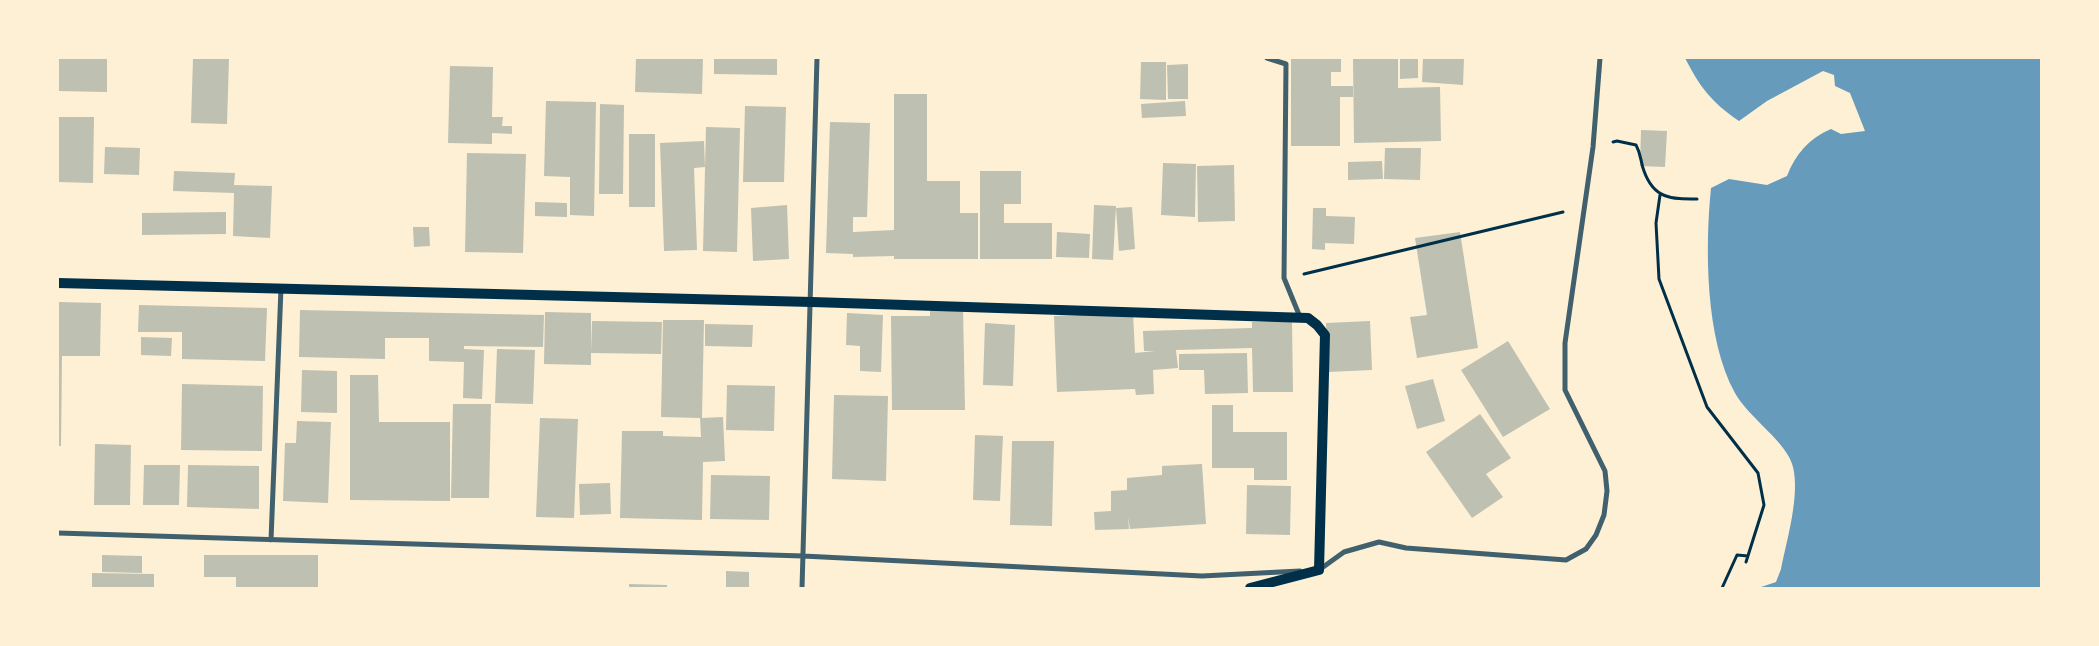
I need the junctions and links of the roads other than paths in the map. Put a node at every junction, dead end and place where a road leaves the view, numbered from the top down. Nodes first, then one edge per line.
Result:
1 (818, 58) edge
2 (1267, 58) edge
3 (1600, 58) edge
4 (58, 283) edge
5 (281, 288) junction
6 (812, 302) junction
7 (1300, 317) junction
8 (58, 533) edge
9 (271, 540) junction
10 (803, 556) junction
11 (1319, 570) junction
12 (802, 588) edge
13 (1250, 588) edge

1 - 6 street
2 - 7 street
3 - 11 street
4 - 5 main road
5 - 6 main road
5 - 9 street
6 - 7 main road
6 - 10 street
7 - 11 main road
8 - 9 street
9 - 10 street
10 - 11 street
10 - 12 street
11 - 13 main road

